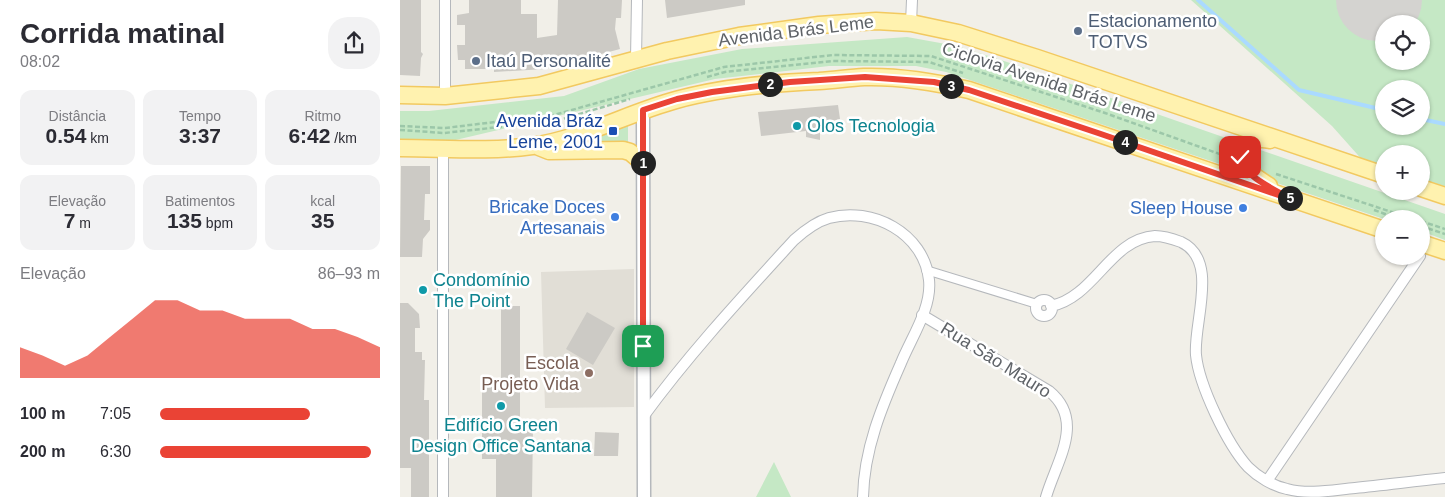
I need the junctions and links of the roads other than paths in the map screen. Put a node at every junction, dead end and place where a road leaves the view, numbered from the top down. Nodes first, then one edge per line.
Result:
1 (445, 0) edge
2 (637, 0) edge
3 (912, 0) edge
4 (911, 23) junction
5 (636, 59) junction
6 (400, 95) edge
7 (446, 96) junction
8 (643, 110) junction
9 (1296, 145) junction
10 (534, 146) junction
11 (400, 148) edge
12 (443, 148) junction
13 (643, 163) junction
14 (1375, 172) edge
15 (1430, 191) edge
16 (1445, 196) edge
17 (1293, 200) junction
18 (1375, 227) edge
19 (1430, 250) edge
20 (1445, 251) edge
21 (1413, 265) edge
22 (926, 270) junction
23 (1037, 304) joint
24 (922, 315) junction
25 (643, 417) junction
26 (1445, 478) edge
27 (1268, 481) junction
28 (443, 497) edge
29 (644, 497) edge
30 (863, 497) edge
31 (1046, 497) edge

1 - 7 street
2 - 5 street
3 - 4 street
4 - 5 main road, Avenida Brás Leme
4 - 9 main road, Avenida Brás Leme
5 - 7 main road, Avenida Brás Leme
6 - 7 main road, Avenida Brás Leme
8 - 10 main road
8 - 13 street
8 - 17 main road
9 - 14 main road, Avenida Brás Leme
9 - 17 main road
10 - 12 main road
10 - 13 main road
11 - 12 main road
12 - 28 street
13 - 25 street
15 - 16 main road
17 - 18 main road
19 - 20 main road
21 - 27 street
22 - 23 street
22 - 24 street
22 - 25 street
23 - 27 street
24 - 30 street
24 - 31 street, Rua São Mauro
25 - 29 street
26 - 27 street

